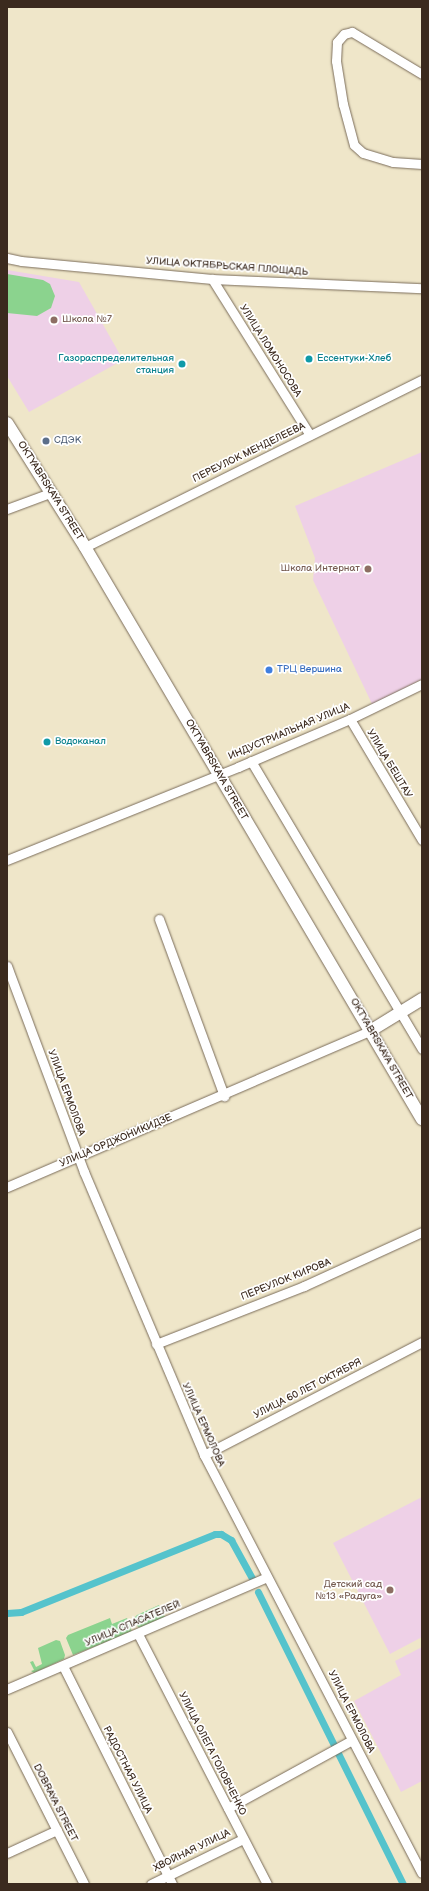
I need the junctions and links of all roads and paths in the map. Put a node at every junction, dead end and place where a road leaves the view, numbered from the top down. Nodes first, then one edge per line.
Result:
1 (422, 74) edge
2 (422, 164) edge
3 (7, 258) edge
4 (212, 279) junction
5 (422, 288) edge
6 (422, 380) edge
7 (7, 422) edge
8 (310, 435) junction
9 (50, 493) junction
10 (7, 509) edge
11 (85, 547) junction
12 (422, 684) edge
13 (350, 719) junction
14 (251, 761) junction
15 (219, 774) junction
16 (422, 840) edge
17 (7, 860) edge
18 (159, 919) dead end
19 (7, 966) edge
20 (422, 999) edge
21 (400, 1012) junction
22 (370, 1031) junction
23 (422, 1049) edge
24 (224, 1096) junction
25 (422, 1119) edge
26 (78, 1158) junction
27 (7, 1187) edge
28 (422, 1232) edge
29 (422, 1342) edge
30 (156, 1344) junction
31 (204, 1455) junction
32 (264, 1579) junction
33 (138, 1634) junction
34 (63, 1666) junction
35 (7, 1689) edge
36 (7, 1732) edge
37 (352, 1740) junction
38 (228, 1808) junction
39 (57, 1830) junction
40 (244, 1839) junction
41 (7, 1853) edge
42 (422, 1873) edge
43 (168, 1875) junction
44 (84, 1884) edge
45 (151, 1884) edge
46 (172, 1884) edge
47 (267, 1884) edge

1 - 2 street
3 - 4 street, УЛИЦА ОКТЯБРЬСКАЯ ПЛОЩАДЬ
4 - 5 street, УЛИЦА ОКТЯБРЬСКАЯ ПЛОЩАДЬ
4 - 8 street, УЛИЦА ЛОМОНОСОВА
6 - 8 street, ПЕРЕУЛОК МЕНДЕЛЕЕВА
7 - 9 main road, OKTYABRSKAYA STREET
8 - 11 street, ПЕРЕУЛОК МЕНДЕЛЕЕВА
9 - 10 street
9 - 11 main road, OKTYABRSKAYA STREET
11 - 15 main road, OKTYABRSKAYA STREET
12 - 13 street, ИНДУСТРИАЛЬНАЯ УЛИЦА
13 - 14 street, ИНДУСТРИАЛЬНАЯ УЛИЦА
13 - 16 street, УЛИЦА БЕШТАУ
14 - 15 street, ИНДУСТРИАЛЬНАЯ УЛИЦА
14 - 21 street
15 - 17 street, ИНДУСТРИАЛЬНАЯ УЛИЦА
15 - 22 main road, OKTYABRSKAYA STREET
18 - 24 street
19 - 26 street, УЛИЦА ЕРМОЛОВА
20 - 21 main road, УЛИЦА ОРДЖОНИКИДЗЕ
21 - 22 main road, УЛИЦА ОРДЖОНИКИДЗЕ
21 - 23 street
22 - 24 street, УЛИЦА ОРДЖОНИКИДЗЕ
22 - 25 main road, OKTYABRSKAYA STREET
24 - 26 street, УЛИЦА ОРДЖОНИКИДЗЕ
26 - 27 street, УЛИЦА ОРДЖОНИКИДЗЕ
26 - 30 street, УЛИЦА ЕРМОЛОВА
28 - 30 street, ПЕРЕУЛОК КИРОВА
29 - 31 street, УЛИЦА 60 ЛЕТ ОКТЯБРЯ
30 - 31 street, УЛИЦА ЕРМОЛОВА
31 - 32 street, УЛИЦА ЕРМОЛОВА
32 - 33 street, УЛИЦА СПАСАТЕЛЕЙ
32 - 37 street, УЛИЦА ЕРМОЛОВА
33 - 34 street, УЛИЦА СПАСАТЕЛЕЙ
33 - 38 street, УЛИЦА ОЛЕГА ГОЛОВЧЕНКО
34 - 35 street, УЛИЦА СПАСАТЕЛЕЙ
34 - 43 street, РАДОСТНАЯ УЛИЦА
36 - 39 street, DOBRAYA STREET
37 - 38 street
37 - 42 street, УЛИЦА ЕРМОЛОВА
38 - 40 street, УЛИЦА ОЛЕГА ГОЛОВЧЕНКО
39 - 41 street
39 - 44 street, DOBRAYA STREET
40 - 43 street, ХВОЙНАЯ УЛИЦА
40 - 47 street, УЛИЦА ОЛЕГА ГОЛОВЧЕНКО
43 - 45 street, ХВОЙНАЯ УЛИЦА
43 - 46 street, РАДОСТНАЯ УЛИЦА

